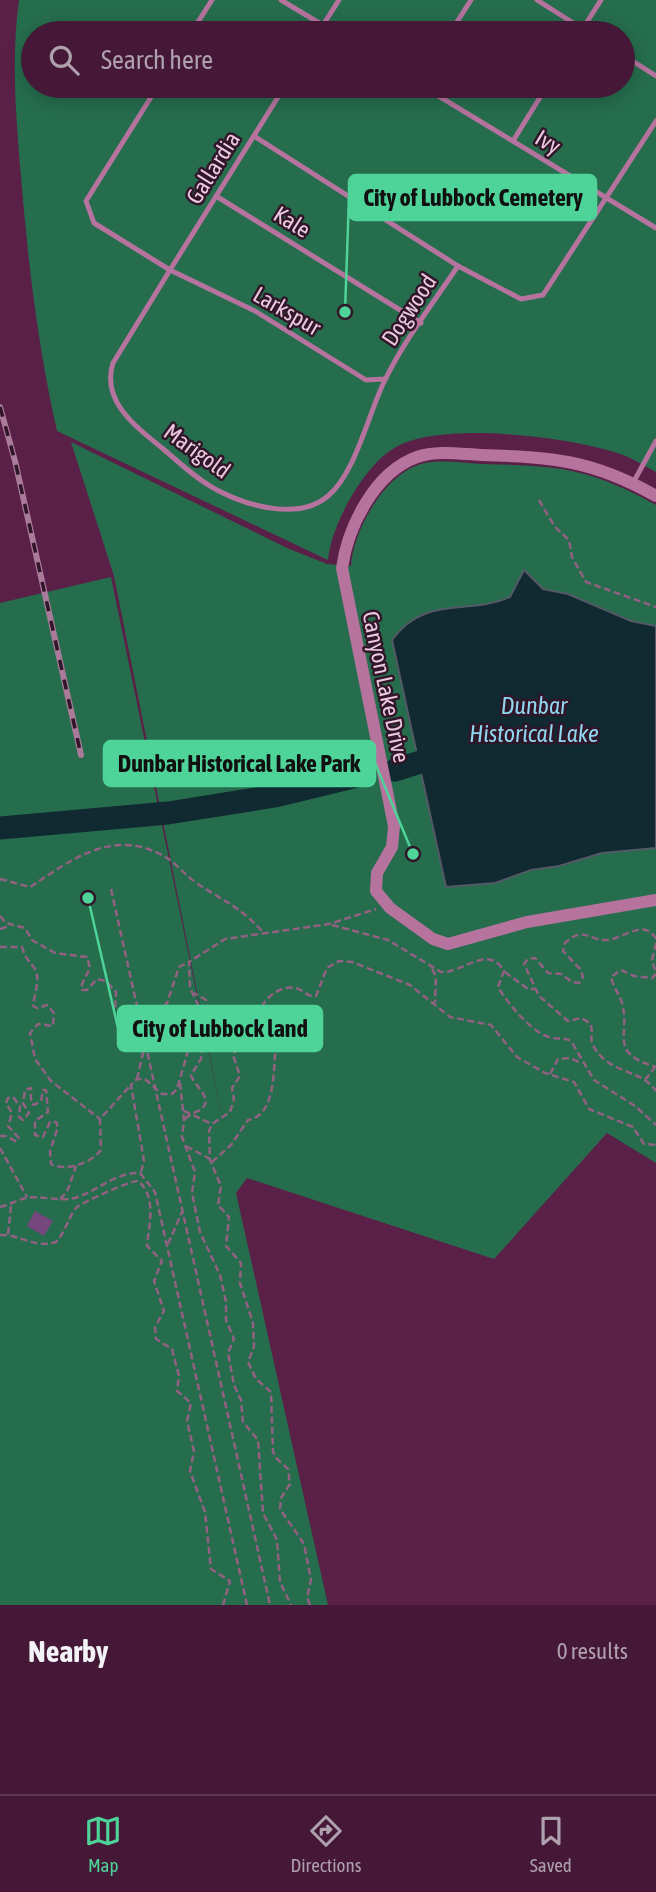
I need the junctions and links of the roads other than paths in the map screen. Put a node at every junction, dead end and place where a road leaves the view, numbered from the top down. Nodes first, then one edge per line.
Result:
1 (212, 0) edge
2 (281, 0) edge
3 (339, 0) edge
4 (471, 0) edge
5 (537, 0) edge
6 (601, 0) edge
7 (199, 21) edge
8 (315, 21) edge
9 (326, 21) edge
10 (458, 21) edge
11 (568, 21) edge
12 (590, 21) edge
13 (635, 63) edge
14 (656, 76) edge
15 (150, 98) edge
16 (278, 98) edge
17 (442, 98) edge
18 (540, 98) edge
19 (656, 121) edge
20 (254, 136) junction
21 (513, 141) junction
22 (216, 196) junction
23 (608, 198) junction
24 (656, 228) edge
25 (458, 266) junction
26 (170, 270) junction
27 (421, 323) junction
28 (108, 378) joint
29 (385, 379) junction
30 (656, 441) edge
31 (634, 483) junction
32 (656, 496) edge
33 (656, 900) edge

1 - 7 lane
2 - 8 lane
3 - 9 lane
4 - 10 lane
5 - 11 lane
6 - 12 lane
13 - 14 lane
15 - 26 lane
16 - 20 lane, Gallardia
17 - 21 lane, Ivy
18 - 21 lane
19 - 23 lane, Dogwood
20 - 22 lane, Gallardia
20 - 25 lane
21 - 23 lane, Ivy
22 - 26 lane, Gallardia
22 - 27 lane, Kale
23 - 24 lane, Ivy
23 - 25 lane, Dogwood
25 - 27 lane, Dogwood
26 - 28 lane, Gallardia
26 - 29 lane, Larkspur
27 - 29 lane, Dogwood
28 - 29 lane, Marigold
30 - 31 lane
31 - 32 street, Canyon Lake Drive
31 - 33 street, Canyon Lake Drive

